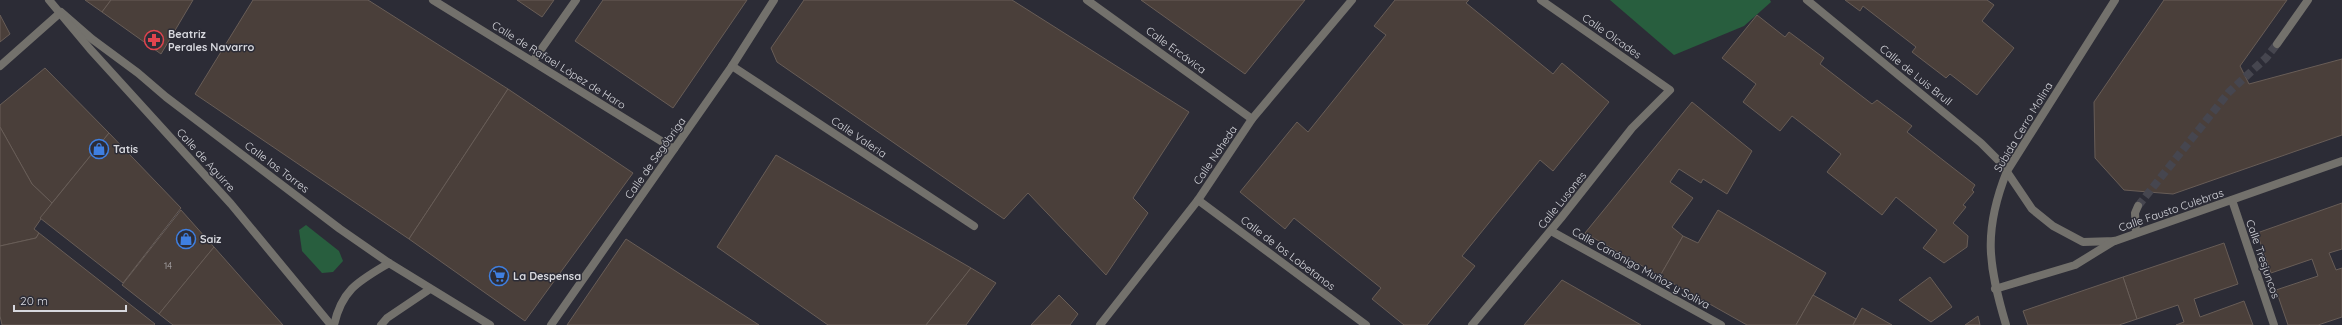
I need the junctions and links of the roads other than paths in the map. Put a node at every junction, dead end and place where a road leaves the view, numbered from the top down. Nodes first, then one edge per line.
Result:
1 (49, 0) edge
2 (433, 0) edge
3 (576, 0) edge
4 (774, 0) edge
5 (1087, 0) edge
6 (1352, 0) edge
7 (1541, 0) edge
8 (1807, 0) edge
9 (2115, 0) edge
10 (2308, 0) edge
11 (61, 12) junction
12 (2277, 44) tunnel mouth
13 (533, 61) junction
14 (0, 66) edge
15 (732, 66) junction
16 (1670, 90) joint
17 (1252, 119) junction
18 (674, 149) junction
19 (2342, 160) edge
20 (2007, 171) junction
21 (1198, 200) junction
22 (2232, 200) junction
23 (2138, 206) tunnel mouth
24 (974, 226) dead end
25 (1551, 231) junction
26 (2136, 233) junction
27 (2115, 241) junction
28 (389, 263) junction
29 (430, 289) junction
30 (1995, 289) junction
31 (333, 325) edge
32 (381, 325) edge
33 (490, 325) edge
34 (550, 325) edge
35 (1100, 325) edge
36 (1366, 325) edge
37 (1472, 325) edge
38 (1720, 325) edge
39 (2006, 325) edge
40 (2274, 325) edge

1 - 11 street
2 - 13 street, Calle de Rafael López de Haro
3 - 13 street
4 - 15 street, Calle de Segóbriga
5 - 17 street, Calle Ercávica
6 - 17 street, Calle Noheda
7 - 16 street, Calle Olcades
8 - 20 street, Calle de Luis Brull
9 - 20 street, Subida Cerro Molina
10 - 12 street
11 - 14 street
11 - 28 street, Calle las Torres
11 - 31 street, Calle de Aguirre
13 - 18 street, Calle de Rafael López de Haro
15 - 18 street, Calle de Segóbriga
15 - 24 street, Calle Valeria
16 - 25 street, Calle Lusones
17 - 21 street, Calle Noheda
18 - 34 street, Calle de Segóbriga
19 - 22 street, Calle Fausto Culebras
20 - 27 street, Calle Fausto Culebras
20 - 30 street, Subida Cerro Molina
21 - 35 street, Calle Noheda
21 - 36 street, Calle de los Lobetanos
22 - 26 street, Calle Fausto Culebras
22 - 40 street, Calle Tresjuncos
23 - 26 street
25 - 37 street, Calle Lusones
25 - 38 street, Calle Canónigo Muñoz y Soliva
26 - 27 street, Calle Fausto Culebras
27 - 30 street
28 - 29 street, Calle las Torres
28 - 31 street
29 - 32 street
29 - 33 street, Calle las Torres
30 - 39 street, Subida Cerro Molina

